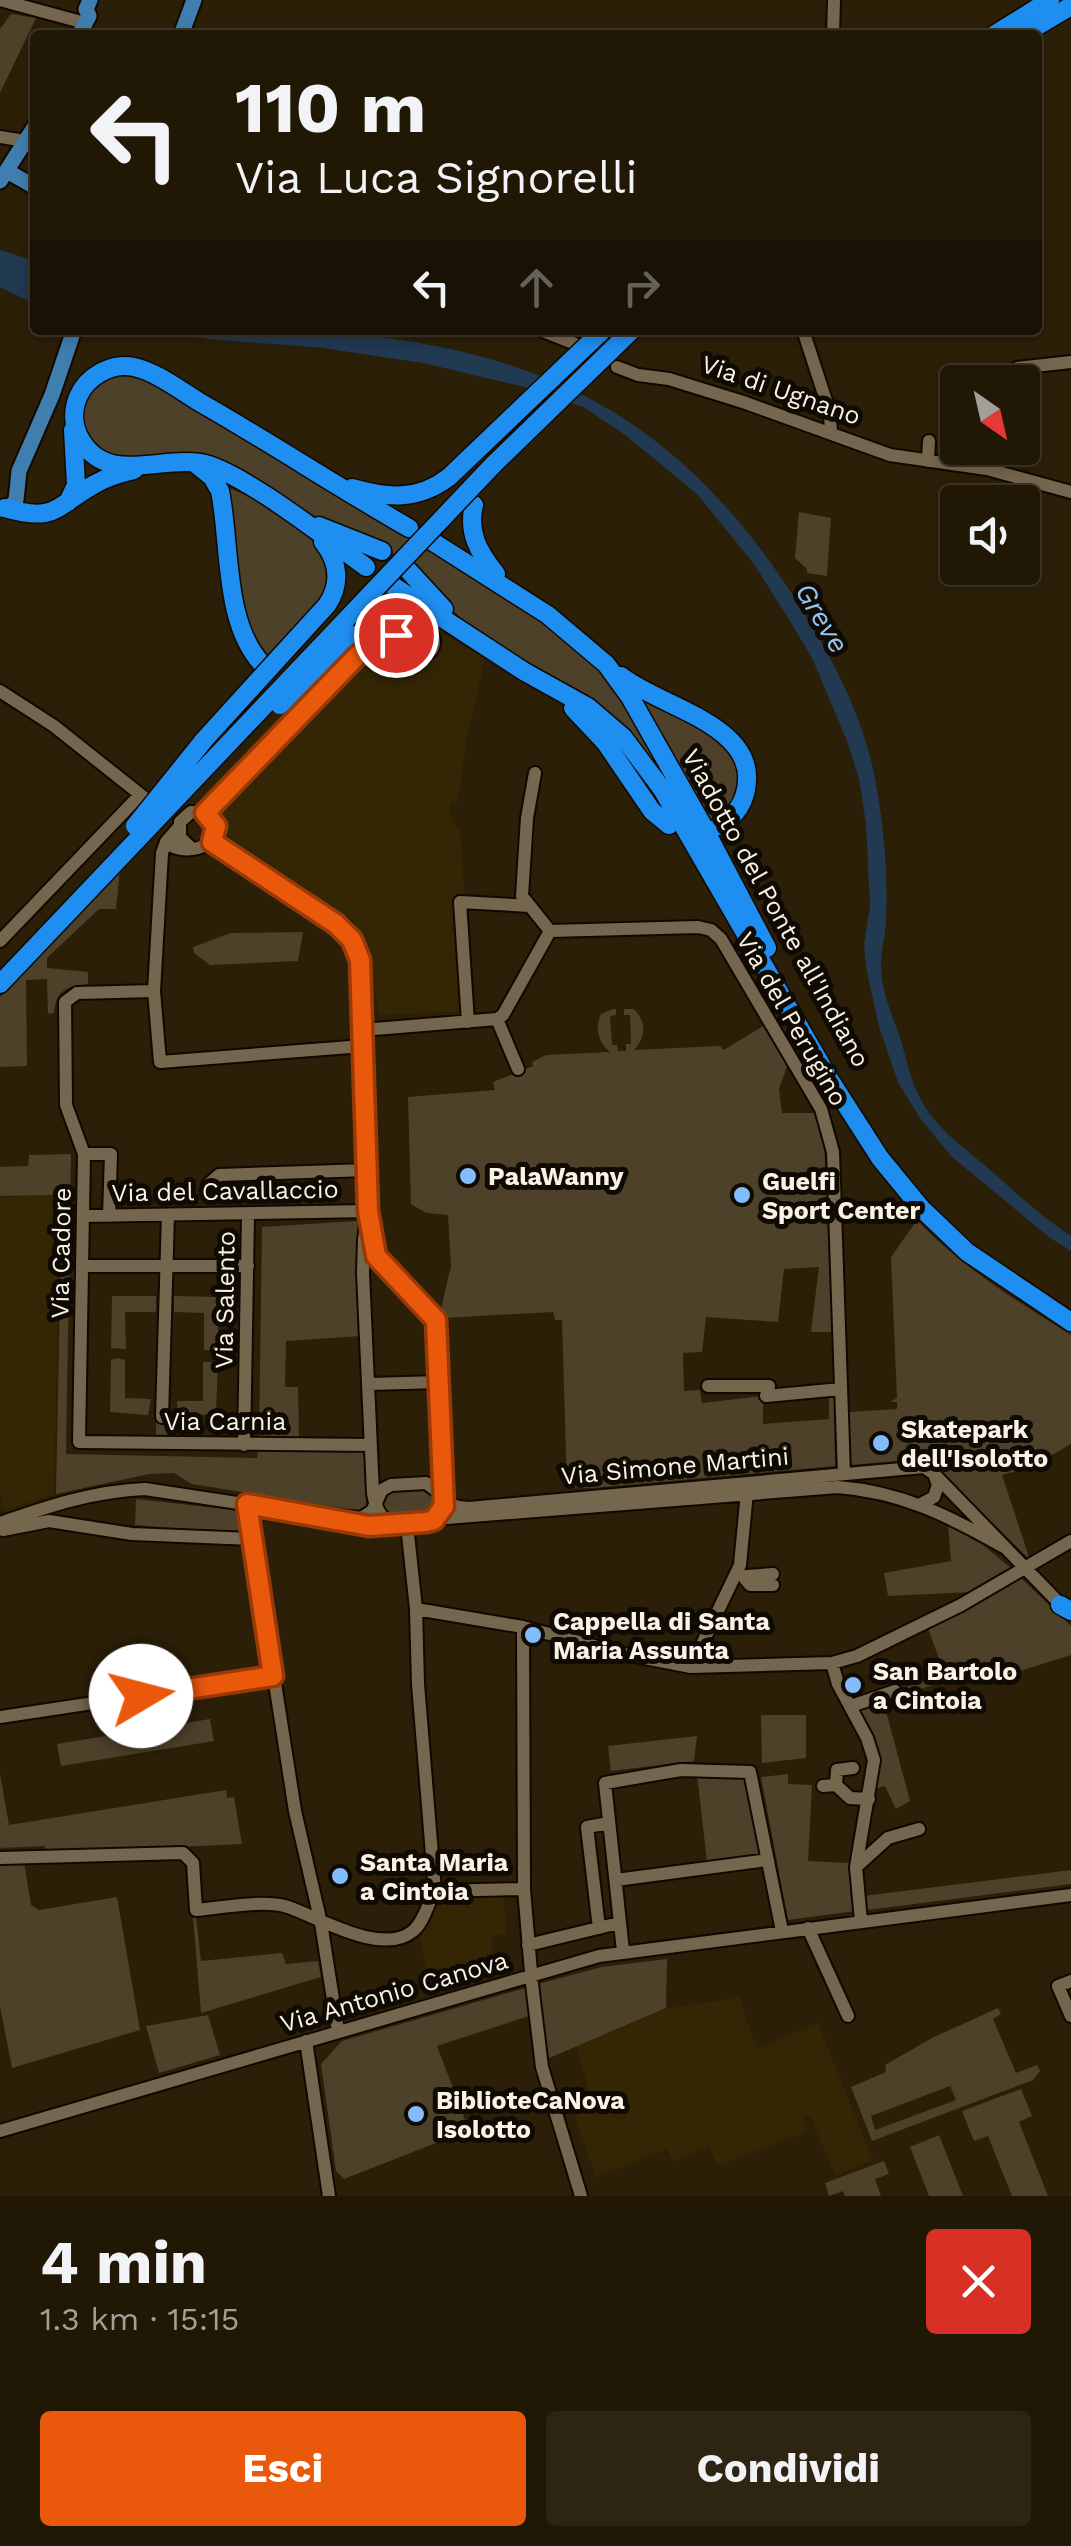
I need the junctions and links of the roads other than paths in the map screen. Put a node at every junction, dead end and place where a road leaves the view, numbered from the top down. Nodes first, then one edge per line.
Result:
1 (90, 0) edge
2 (194, 0) edge
3 (834, 0) edge
4 (1050, 0) edge
5 (5, 1) edge
6 (1071, 6) edge
7 (0, 18) edge
8 (82, 29) edge
9 (183, 30) edge
10 (833, 30) edge
11 (1002, 30) edge
12 (1030, 30) edge
13 (30, 134) edge
14 (0, 137) edge
15 (26, 141) junction
16 (3, 176) edge
17 (30, 184) edge
18 (553, 335) edge
19 (598, 335) edge
20 (610, 335) edge
21 (627, 335) edge
22 (638, 335) edge
23 (805, 335) edge
24 (71, 338) edge
25 (578, 345) dead end
26 (1071, 362) edge
27 (1040, 365) edge
28 (618, 368) dead end
29 (74, 420) junction
30 (830, 433) junction
31 (928, 441) dead end
32 (928, 461) junction
33 (187, 462) junction
34 (995, 465) edge
35 (149, 466) junction
36 (994, 470) junction
37 (332, 482) junction
38 (1071, 492) edge
39 (5, 498) edge
40 (59, 509) junction
41 (296, 517) junction
42 (409, 528) dead end
43 (430, 540) dead end
44 (382, 550) dead end
45 (366, 568) dead end
46 (407, 569) dead end
47 (390, 584) dead end
48 (510, 589) junction
49 (404, 635) dead end
50 (480, 644) junction
51 (606, 664) junction
52 (264, 666) dead end
53 (524, 672) junction
54 (0, 692) edge
55 (577, 700) junction
56 (0, 702) edge
57 (29, 709) junction
58 (535, 773) dead end
59 (205, 813) junction
60 (179, 820) junction
61 (668, 825) dead end
62 (135, 826) junction
63 (164, 826) dead end
64 (719, 826) dead end
65 (166, 842) junction
66 (212, 842) junction
67 (191, 848) junction
68 (124, 853) junction
69 (73, 900) junction
70 (530, 906) junction
71 (550, 931) junction
72 (0, 941) edge
73 (0, 969) edge
74 (0, 984) edge
75 (154, 991) junction
76 (497, 1019) junction
77 (468, 1022) junction
78 (362, 1030) junction
79 (363, 1046) junction
80 (518, 1069) dead end
81 (84, 1154) junction
82 (367, 1170) junction
83 (208, 1184) dead end
84 (368, 1214) junction
85 (248, 1215) junction
86 (84, 1216) junction
87 (110, 1216) junction
88 (168, 1216) junction
89 (166, 1264) junction
90 (84, 1266) junction
91 (248, 1266) junction
92 (392, 1277) junction
93 (366, 1302) junction
94 (1071, 1310) edge
95 (1071, 1322) edge
96 (438, 1382) junction
97 (369, 1384) junction
98 (708, 1386) dead end
99 (841, 1389) junction
100 (162, 1418) tunnel mouth
101 (79, 1442) joint
102 (244, 1444) junction
103 (371, 1446) junction
104 (912, 1468) junction
105 (844, 1474) junction
106 (935, 1476) junction
107 (747, 1492) junction
108 (904, 1497) junction
109 (443, 1498) junction
110 (247, 1504) junction
111 (919, 1504) junction
112 (375, 1505) junction
113 (311, 1514) junction
114 (434, 1520) junction
115 (0, 1524) edge
116 (390, 1524) junction
117 (407, 1525) junction
118 (252, 1539) junction
119 (1071, 1541) edge
120 (1002, 1546) junction
121 (1026, 1569) junction
122 (741, 1575) junction
123 (773, 1580) dead end
124 (416, 1609) junction
125 (1069, 1613) edge
126 (523, 1626) junction
127 (832, 1662) junction
128 (691, 1668) junction
129 (273, 1676) junction
130 (895, 1691) dead end
131 (851, 1706) junction
132 (0, 1717) edge
133 (852, 1768) dead end
134 (869, 1798) junction
135 (608, 1824) junction
136 (919, 1829) dead end
137 (0, 1858) edge
138 (768, 1860) junction
139 (856, 1866) junction
140 (616, 1880) junction
141 (524, 1889) junction
142 (436, 1891) junction
143 (1071, 1894) edge
144 (861, 1921) junction
145 (321, 1923) junction
146 (619, 1923) junction
147 (599, 1928) junction
148 (808, 1928) junction
149 (782, 1931) junction
150 (528, 1945) junction
151 (623, 1951) junction
152 (531, 1975) junction
153 (1071, 1981) edge
154 (848, 2016) dead end
155 (1071, 2016) edge
156 (338, 2031) junction
157 (306, 2041) junction
158 (0, 2132) edge
159 (329, 2196) edge
160 (580, 2196) edge

1 - 8 main road
2 - 9 main road
3 - 10 street
4 - 11 highway
5 - 7 street
5 - 8 street
6 - 12 highway
13 - 15 main road
14 - 15 street
15 - 16 main road
16 - 17 main road
18 - 25 street
19 - 37 highway, bridge
20 - 62 highway, bridge
21 - 68 highway, bridge
22 - 48 highway
23 - 30 street
24 - 39 main road
26 - 27 street
28 - 30 street, Via di Ugnano
29 - 35 highway
29 - 37 highway
29 - 40 highway
30 - 32 street, Via di Ugnano
31 - 32 street
32 - 36 street, Via di Ugnano
33 - 35 highway
33 - 41 highway
33 - 52 highway
34 - 36 street
35 - 40 highway
36 - 38 street, Via di Ugnano
37 - 42 highway
39 - 40 highway
41 - 44 highway
41 - 45 highway
41 - 62 highway, bridge
43 - 48 highway, Viadotto del Ponte all'Indiano
46 - 55 highway, Viadotto del Ponte all'Indiano
47 - 50 highway, Viadotto del Ponte all'Indiano
48 - 51 highway, Viadotto del Ponte all'Indiano
49 - 59 street
50 - 53 highway, Viadotto del Ponte all'Indiano
50 - 68 highway, bridge
51 - 64 highway
51 - 94 highway, Viadotto del Ponte all'Indiano
53 - 55 highway, Viadotto del Ponte all'Indiano
53 - 61 highway
54 - 57 street
55 - 95 highway, Viadotto del Ponte all'Indiano
56 - 57 street
57 - 72 street
58 - 70 street
59 - 60 street
59 - 66 street
60 - 65 street
60 - 67 street
62 - 69 highway
63 - 65 street
65 - 67 street
65 - 75 street
66 - 67 street
66 - 78 street, Via del Cavallaccio
68 - 69 highway, bridge
69 - 73 highway
69 - 74 highway
70 - 71 street
70 - 77 street
71 - 76 street
71 - 99 street, Via del Perugino
75 - 79 street
75 - 81 street
76 - 77 street
76 - 80 street
77 - 78 street
78 - 79 street, Via del Cavallaccio
79 - 82 street, Via del Cavallaccio
81 - 86 street, Via Cadore
81 - 87 street, Via Cadore
82 - 83 street, Via del Cavallaccio
82 - 84 street, Via del Cavallaccio
84 - 85 street, Via del Cavallaccio
84 - 92 street
84 - 93 street, Via del Cavallaccio
85 - 88 street, Via del Cavallaccio
85 - 91 street, Via Salento
86 - 87 street, Via del Cavallaccio
86 - 90 street, Via Cadore
87 - 88 street, Via del Cavallaccio
88 - 89 street
89 - 90 street
89 - 91 street
89 - 100 street
90 - 101 street, Via Cadore
91 - 102 street, Via Salento
92 - 93 street
92 - 96 street
93 - 97 street, Via del Cavallaccio
96 - 97 street
96 - 109 street
97 - 103 street, Via del Cavallaccio
98 - 99 street
99 - 105 street, Via del Perugino
101 - 102 street, Via Carnia
102 - 103 street, Via Carnia
103 - 112 street, Via del Cavallaccio
104 - 105 street, Via Simone Martini
104 - 106 street, Via Simone Martini
104 - 108 street
105 - 109 street, Via Simone Martini
106 - 111 street
106 - 120 street, Via Simone Martini
107 - 108 street, Via Simone Martini
107 - 114 street, Via Simone Martini
107 - 122 street
108 - 111 street, Via Simone Martini
109 - 112 street, Via Simone Martini
109 - 114 street
110 - 113 street, Via Simone Martini
110 - 115 street, Via Simone Martini
110 - 118 street
111 - 120 street, Via Simone Martini
112 - 113 street, Via Simone Martini
112 - 116 street
113 - 116 street, Via Simone Martini
114 - 117 street, Via Simone Martini
115 - 118 street
116 - 117 street, Via Simone Martini
117 - 124 street
118 - 129 street
119 - 121 street
120 - 121 street, Via Simone Martini
121 - 125 street, Via Simone Martini
121 - 127 street
122 - 123 street
122 - 128 street
124 - 126 street
124 - 142 street
126 - 128 street
126 - 141 street
127 - 128 street
127 - 131 street
129 - 132 street
129 - 145 street
130 - 131 street
131 - 134 street
133 - 134 street
134 - 139 street
135 - 138 street
135 - 140 street
135 - 147 street
136 - 139 street
137 - 145 street
138 - 140 street
138 - 149 street
139 - 144 street
140 - 146 street
141 - 142 street
141 - 150 street
142 - 145 street
143 - 144 street, Via Antonio Canova
144 - 148 street, Via Antonio Canova
145 - 156 street
146 - 147 street
146 - 151 street
147 - 150 street
148 - 149 street, Via Antonio Canova
148 - 154 street
149 - 151 street, Via Antonio Canova
150 - 152 street
151 - 152 street, Via Antonio Canova
152 - 156 street, Via Antonio Canova
152 - 160 street
153 - 155 street
156 - 157 street, Via Antonio Canova
157 - 158 street, Via Antonio Canova
157 - 159 street

